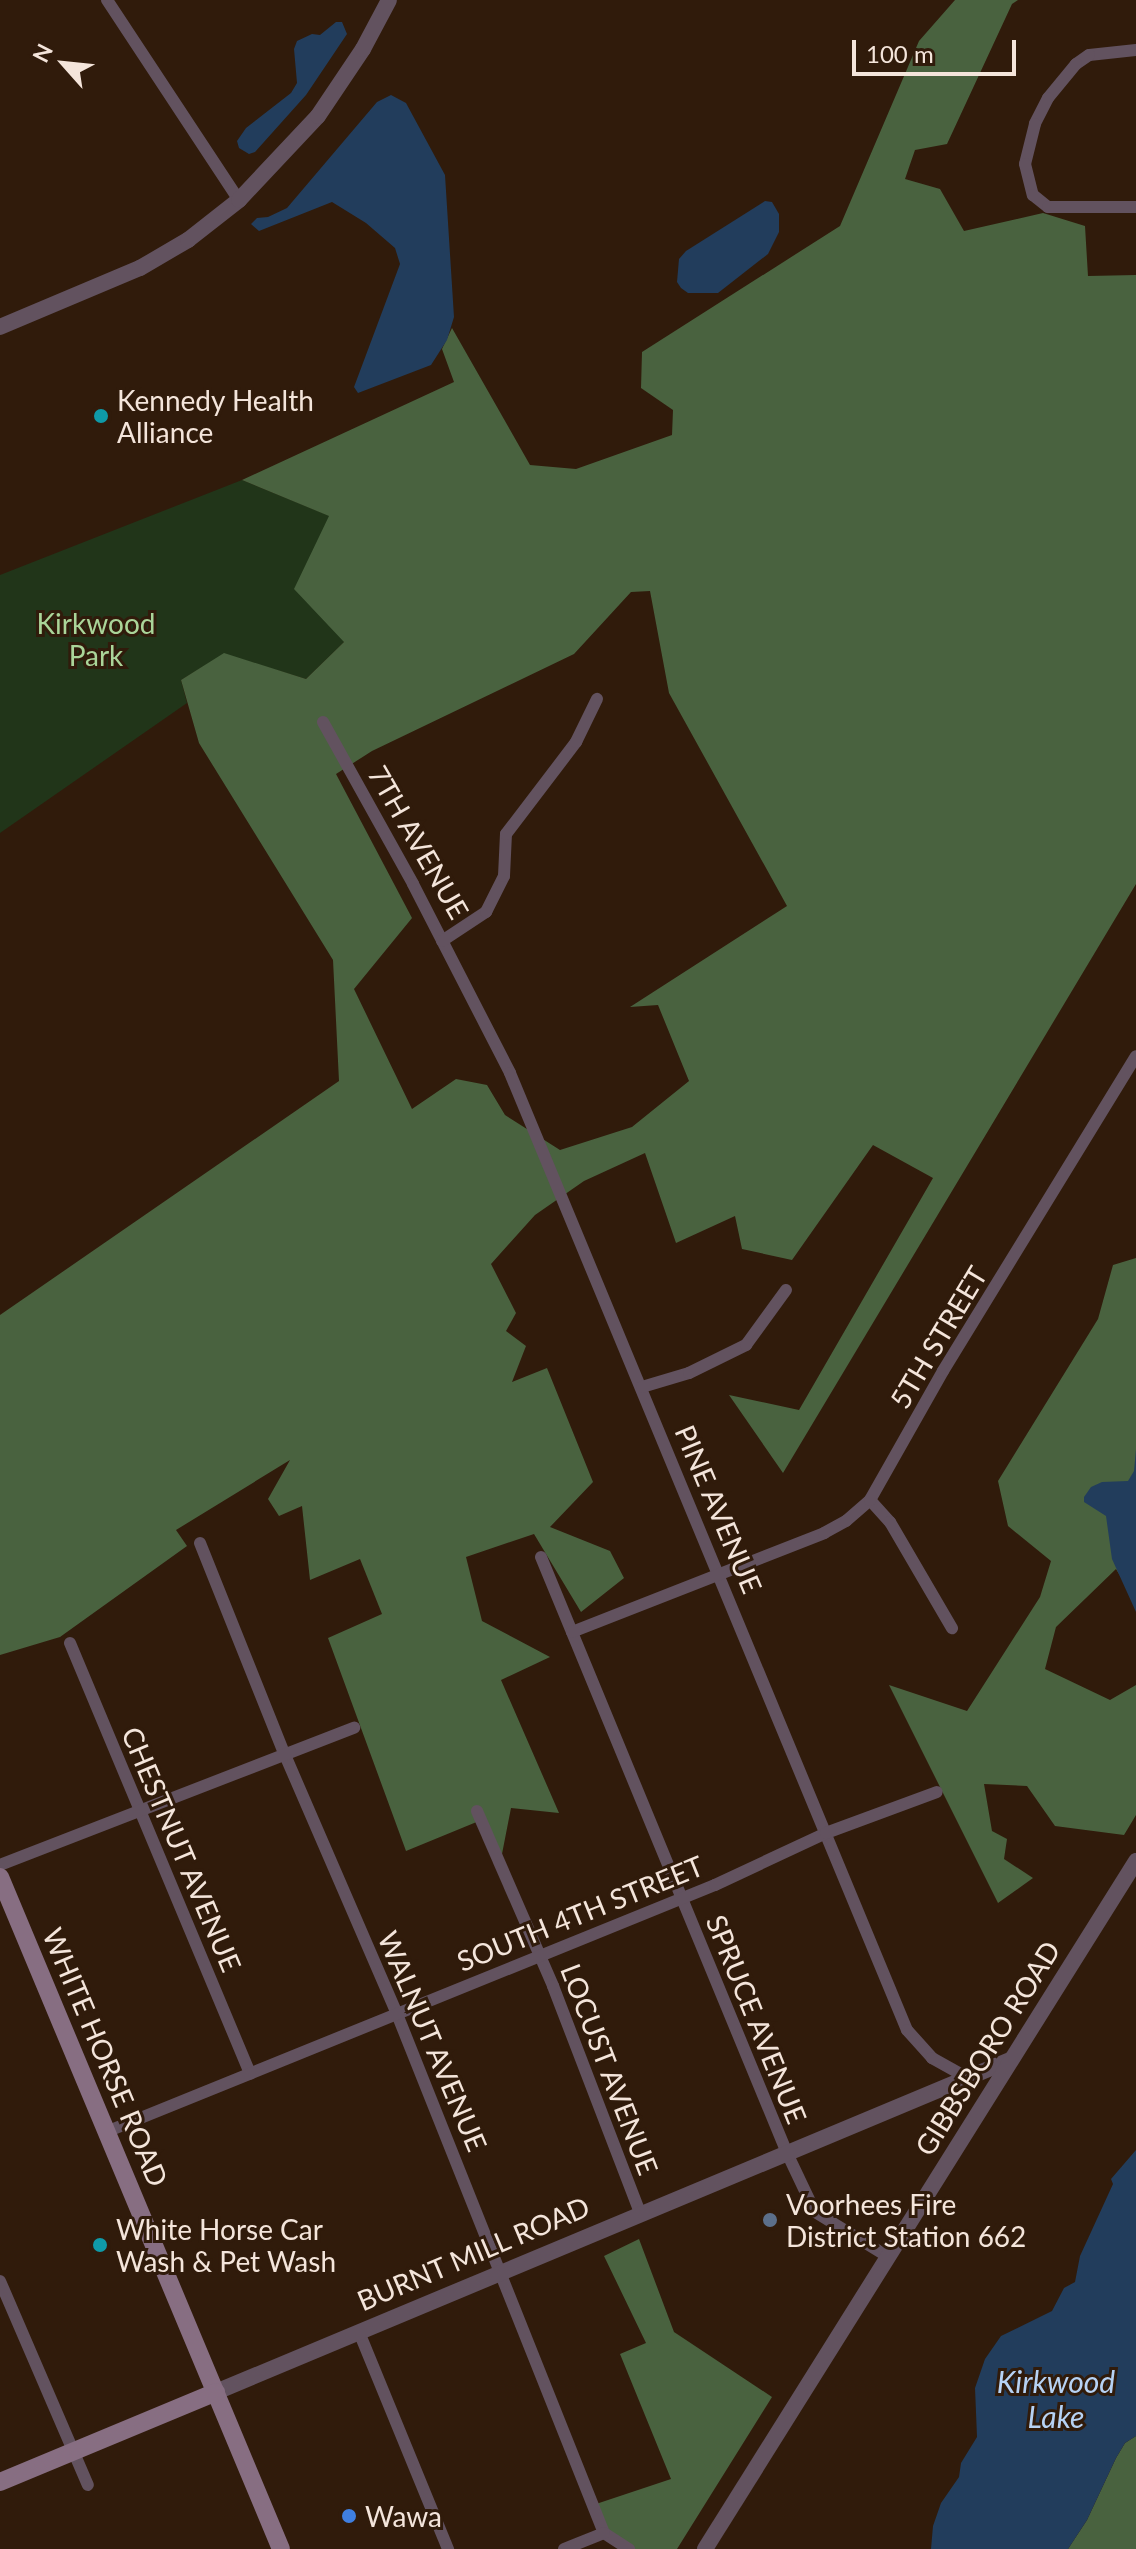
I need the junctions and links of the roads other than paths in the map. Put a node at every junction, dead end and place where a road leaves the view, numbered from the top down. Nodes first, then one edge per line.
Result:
1 (107, 0) edge
2 (389, 0) edge
3 (1136, 50) edge
4 (239, 200) junction
5 (1136, 207) edge
6 (0, 327) edge
7 (597, 699) dead end
8 (323, 722) dead end
9 (442, 941) junction
10 (1136, 1056) edge
11 (786, 1290) dead end
12 (642, 1387) junction
13 (870, 1500) junction
14 (200, 1543) dead end
15 (541, 1557) dead end
16 (720, 1574) junction
17 (952, 1628) dead end
18 (572, 1632) junction
19 (70, 1643) dead end
20 (354, 1728) dead end
21 (285, 1755) junction
22 (937, 1792) dead end
23 (142, 1810) junction
24 (477, 1811) dead end
25 (826, 1833) junction
26 (1136, 1861) edge
27 (0, 1865) edge
28 (0, 1877) edge
29 (681, 1898) junction
30 (540, 1955) junction
31 (397, 2014) junction
32 (1010, 2060) junction
33 (250, 2074) junction
34 (968, 2078) junction
35 (106, 2132) junction
36 (787, 2153) junction
37 (640, 2213) junction
38 (887, 2256) junction
39 (501, 2270) junction
40 (0, 2281) edge
41 (359, 2332) junction
42 (216, 2392) junction
43 (77, 2452) junction
44 (0, 2482) edge
45 (88, 2485) dead end
46 (604, 2533) junction
47 (281, 2549) edge
48 (448, 2549) edge
49 (564, 2549) edge
50 (629, 2549) edge
51 (705, 2549) edge

1 - 4 street
2 - 4 street
3 - 5 street
4 - 6 street
7 - 9 street, 7TH AVENUE
8 - 9 street, 7TH AVENUE
9 - 12 street, PINE AVENUE
10 - 13 street, 5TH STREET
11 - 12 street
12 - 16 street, PINE AVENUE
13 - 16 street, 5TH STREET
13 - 17 street
14 - 21 street, WALNUT AVENUE
15 - 18 street, SPRUCE AVENUE
16 - 18 street, 5TH STREET
16 - 25 street, PINE AVENUE
18 - 29 street, SPRUCE AVENUE
19 - 23 street, CHESTNUT AVENUE
20 - 21 street
21 - 23 street
21 - 31 street, WALNUT AVENUE
22 - 25 street, SOUTH 4TH STREET
23 - 27 street
23 - 33 street, CHESTNUT AVENUE
24 - 30 street, LOCUST AVENUE
25 - 29 street, SOUTH 4TH STREET
25 - 34 street, PINE AVENUE
26 - 32 street, GIBBSBORO ROAD
28 - 35 main road, WHITE HORSE ROAD
29 - 30 street, SOUTH 4TH STREET
29 - 36 street, SPRUCE AVENUE
30 - 31 street, SOUTH 4TH STREET
30 - 37 street, LOCUST AVENUE
31 - 33 street, SOUTH 4TH STREET
31 - 39 street, WALNUT AVENUE
32 - 34 street, BURNT MILL ROAD
32 - 38 street, GIBBSBORO ROAD
33 - 35 street, SOUTH 4TH STREET
34 - 36 street, BURNT MILL ROAD
35 - 42 main road, WHITE HORSE ROAD
36 - 37 street, BURNT MILL ROAD
36 - 38 street, SPRUCE AVENUE
37 - 39 street, BURNT MILL ROAD
38 - 51 street, GIBBSBORO ROAD
39 - 41 street, BURNT MILL ROAD
39 - 46 street, WALNUT AVENUE
40 - 43 street
41 - 42 street, BURNT MILL ROAD
41 - 48 street
42 - 43 main road, BURNT MILL ROAD
42 - 47 main road, WHITE HORSE ROAD
43 - 44 main road, BURNT MILL ROAD
43 - 45 street
46 - 49 street
46 - 50 street

